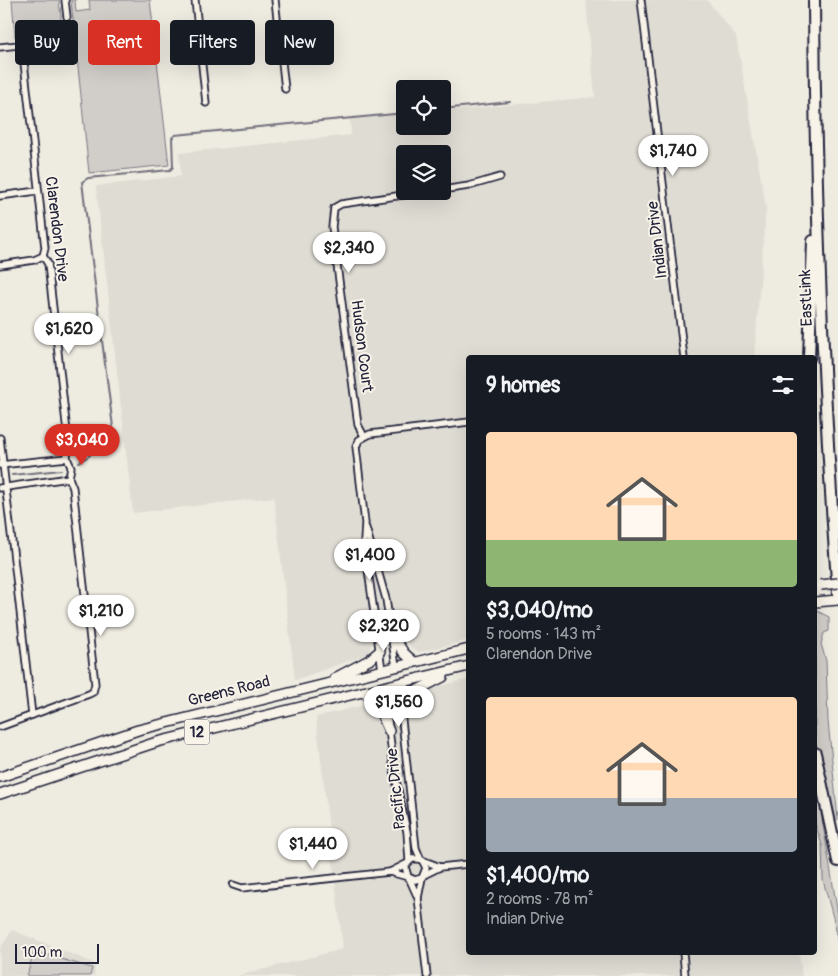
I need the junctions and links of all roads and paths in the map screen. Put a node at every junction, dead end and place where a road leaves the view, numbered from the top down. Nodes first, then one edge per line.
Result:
1 (65, 0) edge
2 (195, 0) edge
3 (275, 0) edge
4 (641, 0) edge
5 (809, 0) edge
6 (814, 0) edge
7 (67, 17) dead end
8 (0, 47) edge
9 (814, 48) junction
10 (285, 89) dead end
11 (206, 103) dead end
12 (816, 122) junction
13 (500, 177) dead end
14 (451, 189) edge
15 (38, 191) junction
16 (0, 196) edge
17 (396, 196) edge
18 (43, 256) junction
19 (0, 265) edge
20 (684, 355) edge
21 (809, 355) edge
22 (466, 422) edge
23 (364, 436) junction
24 (0, 438) edge
25 (67, 458) junction
26 (2, 464) edge
27 (69, 478) junction
28 (3, 487) edge
29 (365, 522) junction
30 (838, 583) edge
31 (818, 585) edge
32 (838, 594) edge
33 (838, 600) edge
34 (819, 602) edge
35 (392, 634) junction
36 (466, 650) edge
37 (380, 651) junction
38 (414, 662) junction
39 (396, 667) junction
40 (466, 667) edge
41 (466, 668) edge
42 (382, 670) junction
43 (322, 684) junction
44 (398, 684) junction
45 (384, 687) junction
46 (363, 692) junction
47 (400, 704) junction
48 (32, 715) junction
49 (0, 727) edge
50 (389, 730) junction
51 (52, 759) junction
52 (817, 762) edge
53 (58, 774) junction
54 (0, 777) edge
55 (0, 794) edge
56 (422, 861) junction
57 (838, 861) edge
58 (408, 862) junction
59 (466, 864) edge
60 (440, 867) junction
61 (390, 872) junction
62 (423, 876) junction
63 (408, 877) junction
64 (234, 884) dead end
65 (418, 898) junction
66 (682, 955) edge
67 (427, 976) edge
68 (685, 976) edge

1 - 7 street
2 - 11 street
3 - 10 street
4 - 20 street, Indian Drive
5 - 9 highway
6 - 9 highway, EastLink
8 - 15 street, Clarendon Drive
9 - 12 highway, EastLink
12 - 21 highway
12 - 32 highway, EastLink
13 - 14 street
15 - 16 street
15 - 18 street, Clarendon Drive
17 - 23 street, Hudson Court
18 - 19 street
18 - 25 street, Clarendon Drive
22 - 23 street
23 - 29 street
24 - 26 street
25 - 26 street
25 - 27 street, Clarendon Drive
26 - 28 street
27 - 28 street
27 - 48 street, Clarendon Drive
28 - 48 street
29 - 35 street
29 - 37 street
30 - 31 main road, bridge
33 - 34 main road
35 - 38 main road
35 - 39 street
36 - 38 main road, Greens Road / 12
37 - 42 street
37 - 43 main road
38 - 39 main road, Greens Road / 12
39 - 42 main road, Greens Road / 12
39 - 44 main road
40 - 44 main road, Greens Road / 12
41 - 47 main road
42 - 43 main road, Greens Road / 12
42 - 45 main road
43 - 51 main road, Greens Road / 12
44 - 45 main road, Greens Road / 12
44 - 47 street, Pacific Drive
45 - 46 main road, Greens Road / 12
45 - 50 street, Pacific Drive
46 - 50 main road
46 - 53 main road, Greens Road / 12
47 - 56 street, Pacific Drive
48 - 49 street, Clarendon Drive
50 - 58 street, Pacific Drive
51 - 53 main road
51 - 54 main road, Greens Road / 12
52 - 57 highway
53 - 55 main road, Greens Road / 12
56 - 58 street
56 - 60 street
56 - 62 street
58 - 61 street
58 - 63 street
59 - 60 street
60 - 62 street
61 - 63 street
61 - 64 street
62 - 63 street
62 - 65 street
63 - 65 street
65 - 67 street
66 - 68 street

